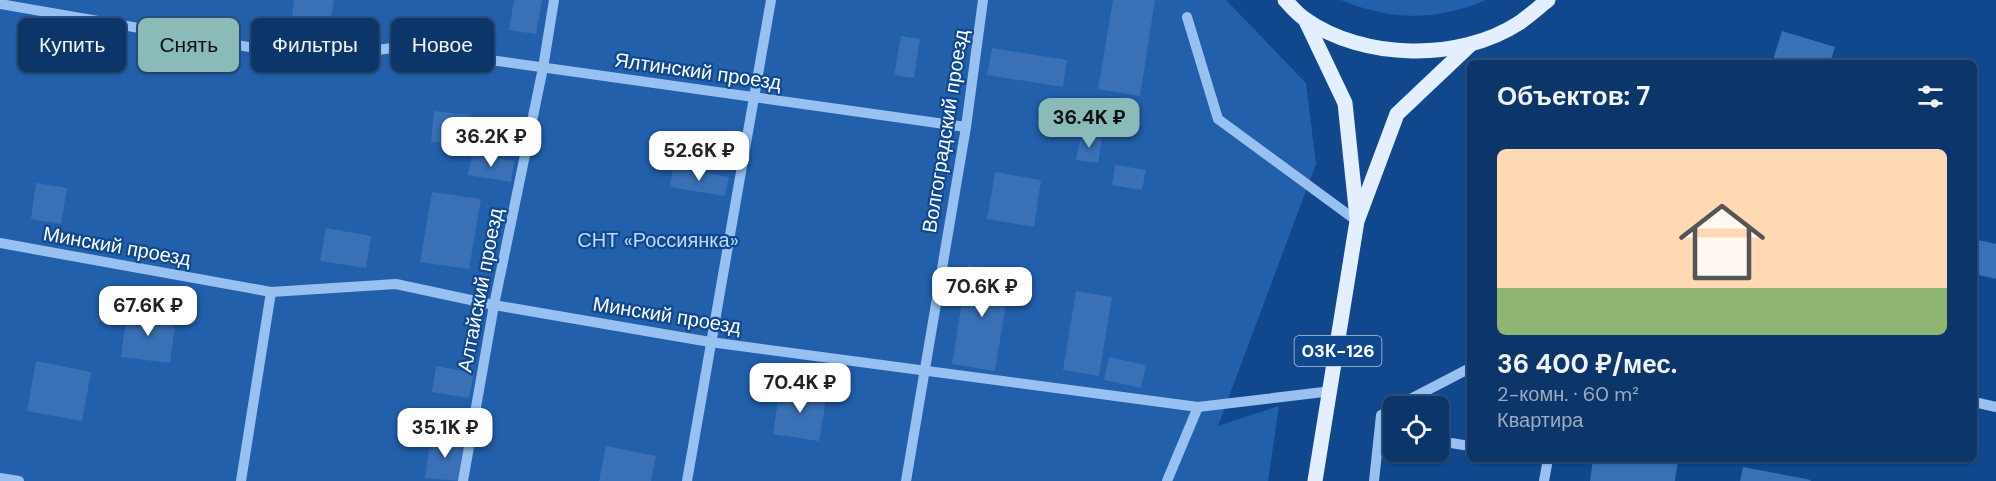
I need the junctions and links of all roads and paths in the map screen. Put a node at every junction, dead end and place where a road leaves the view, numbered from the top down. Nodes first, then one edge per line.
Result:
1 (554, 0) edge
2 (771, 0) edge
3 (983, 0) edge
4 (1285, 0) edge
5 (1548, 0) edge
6 (0, 4) edge
7 (1187, 17) dead end
8 (1305, 19) junction
9 (1471, 44) junction
10 (543, 68) junction
11 (754, 97) junction
12 (966, 127) junction
13 (1358, 221) junction
14 (0, 243) edge
15 (271, 292) junction
16 (494, 305) junction
17 (710, 342) junction
18 (926, 369) junction
19 (1467, 370) edge
20 (1332, 391) junction
21 (1418, 396) edge
22 (1977, 403) edge
23 (1198, 407) junction
24 (1996, 407) edge
25 (1383, 414) edge
26 (1380, 431) junction
27 (1383, 432) edge
28 (1449, 443) edge
29 (1467, 446) edge
30 (1547, 462) edge
31 (0, 478) edge
32 (19, 481) edge
33 (241, 481) edge
34 (463, 481) edge
35 (687, 481) edge
36 (906, 481) edge
37 (1167, 481) edge
38 (1315, 481) edge
39 (1374, 481) edge
40 (1544, 481) edge

1 - 10 lane, Алтайский проезд
2 - 11 lane
3 - 12 lane, Волгоградский проезд
4 - 8 main road
5 - 9 main road
6 - 10 lane, Ялтинский проезд
7 - 13 lane
8 - 9 main road
8 - 13 main road
9 - 13 main road
10 - 11 lane, Ялтинский проезд
10 - 16 lane, Алтайский проезд
11 - 12 lane, Ялтинский проезд
11 - 17 lane
12 - 18 lane, Волгоградский проезд
13 - 20 main road, 03К-126
14 - 15 lane, Минский проезд
15 - 16 lane, Минский проезд
15 - 33 lane
16 - 17 lane, Минский проезд
16 - 34 lane, Алтайский проезд
17 - 18 lane, Минский проезд
17 - 35 lane
18 - 23 lane, Минский проезд
18 - 36 lane, Волгоградский проезд
19 - 21 lane
20 - 23 lane, Минский проезд
20 - 38 main road, 03К-126
22 - 24 lane
23 - 37 lane
25 - 26 lane
26 - 27 lane
26 - 39 lane
28 - 29 lane
30 - 40 lane
31 - 32 lane

